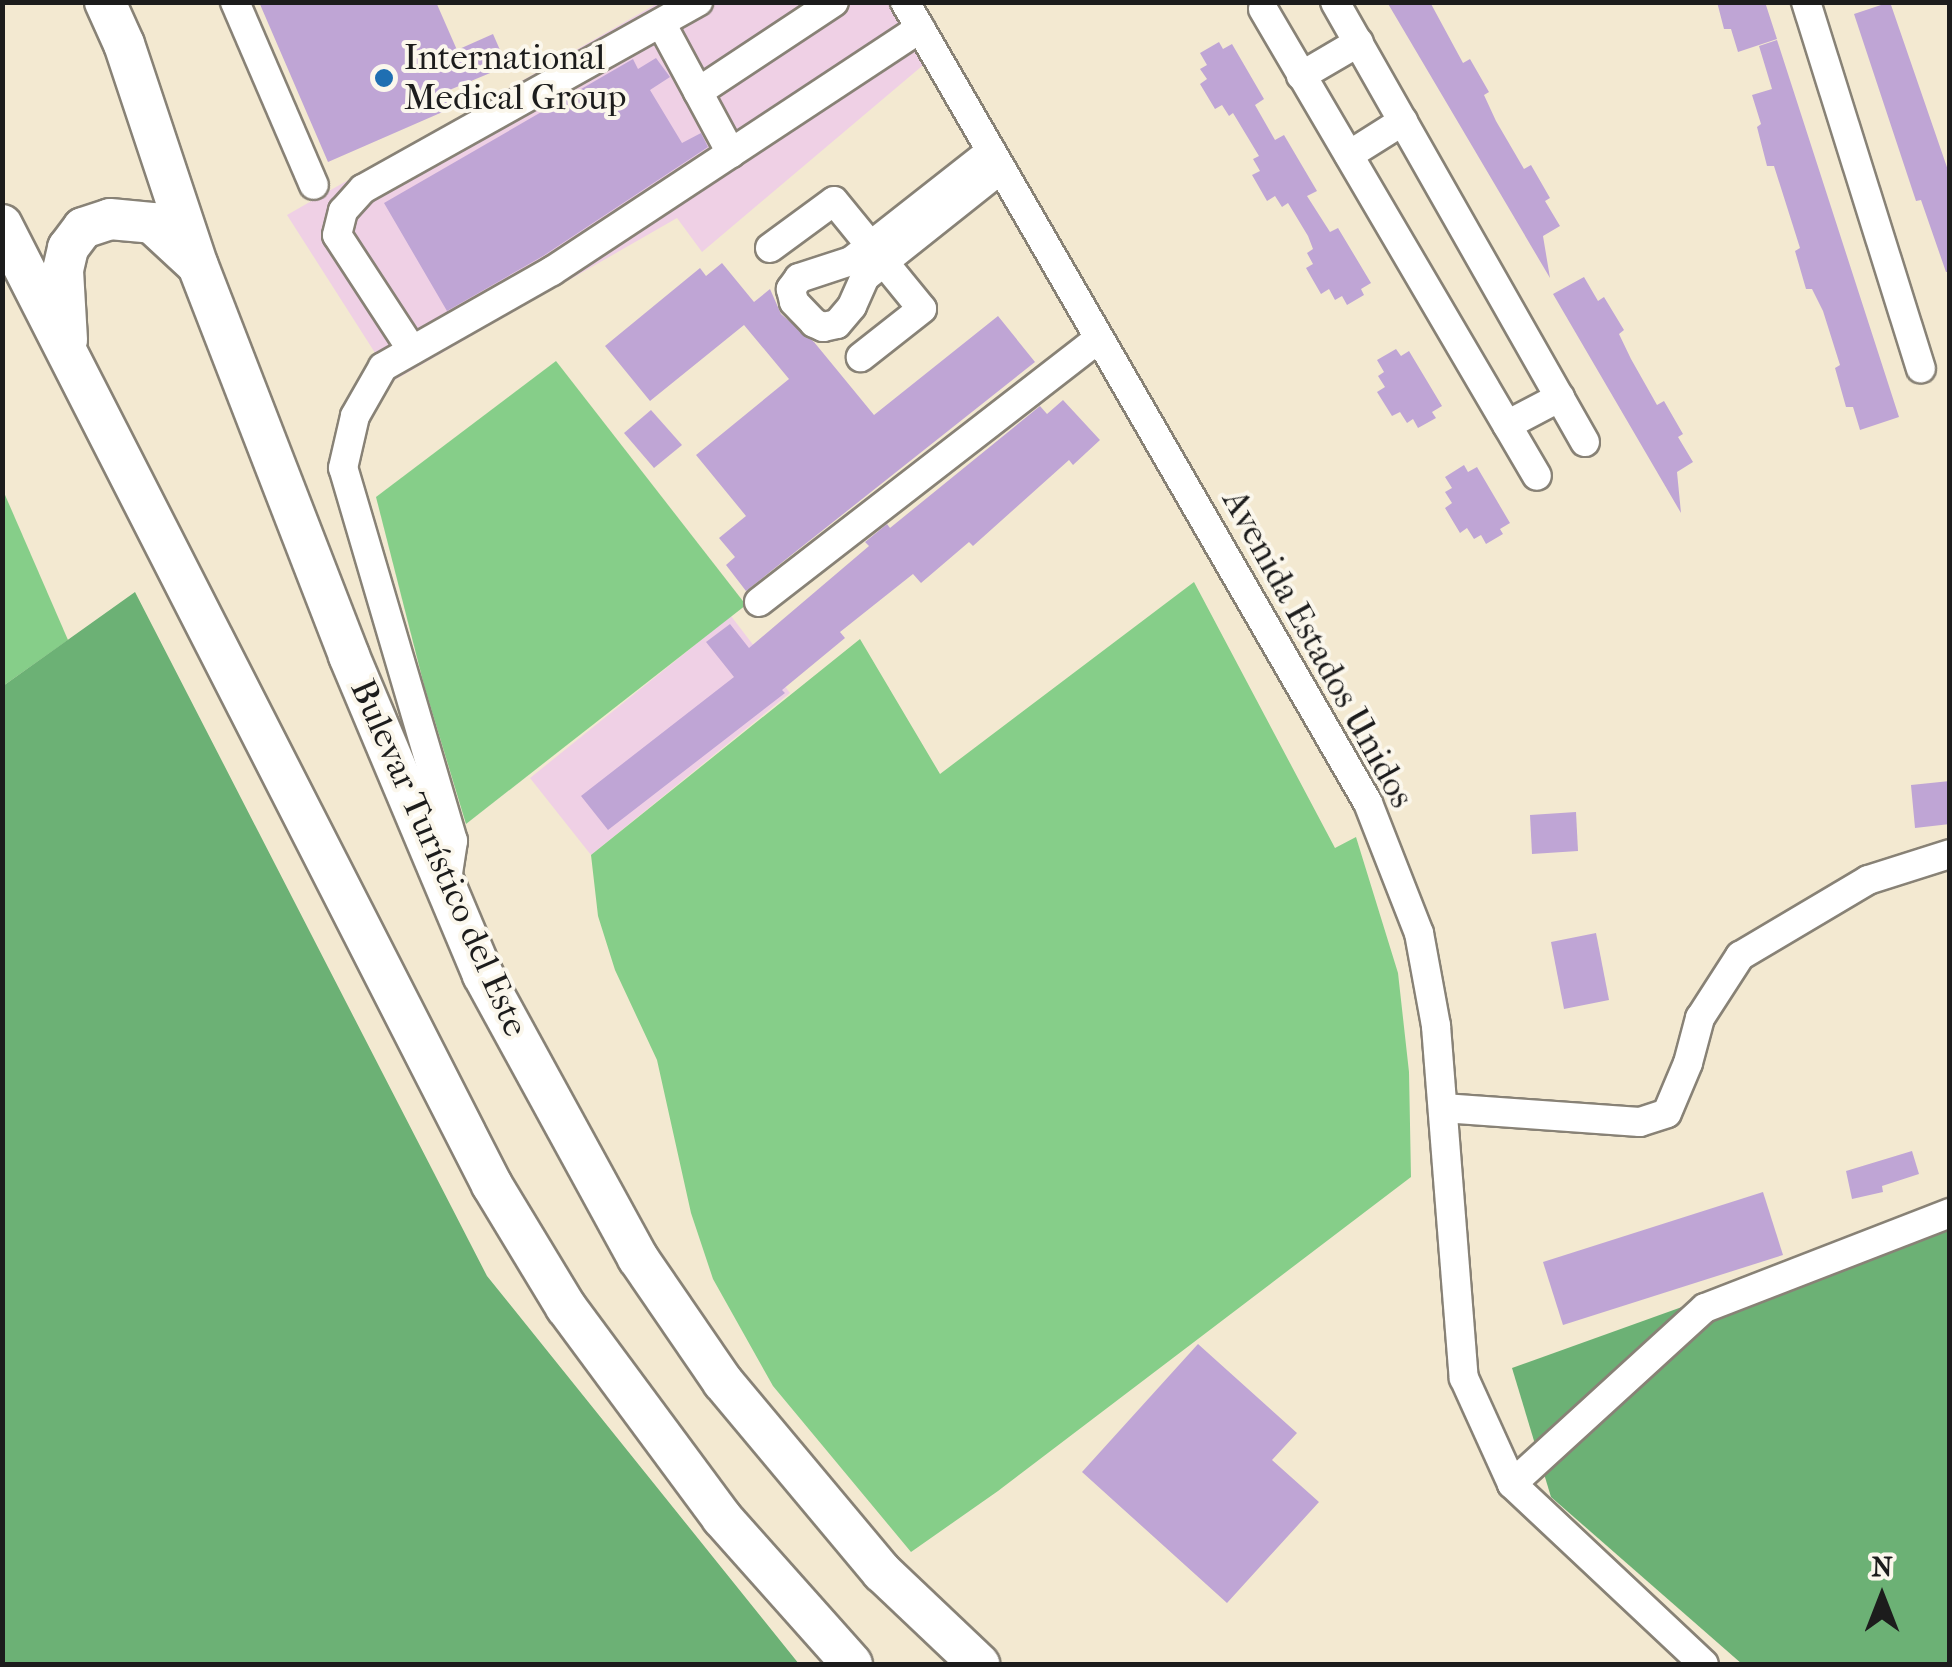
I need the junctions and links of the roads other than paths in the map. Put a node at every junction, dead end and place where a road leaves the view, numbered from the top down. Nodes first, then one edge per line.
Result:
1 (106, 2) edge
2 (130, 2) edge
3 (236, 2) edge
4 (698, 2) edge
5 (834, 2) edge
6 (905, 2) edge
7 (1334, 2) edge
8 (1806, 2) edge
9 (1263, 9) dead end
10 (661, 23) junction
11 (920, 28) junction
12 (1359, 42) junction
13 (124, 44) junction
14 (1302, 76) junction
15 (698, 92) junction
16 (1403, 121) junction
17 (731, 154) junction
18 (1349, 155) junction
19 (996, 160) junction
20 (314, 185) dead end
21 (2, 225) edge
22 (770, 248) dead end
23 (875, 256) junction
24 (198, 266) junction
25 (1099, 338) junction
26 (412, 350) junction
27 (68, 355) junction
28 (861, 357) dead end
29 (1921, 368) dead end
30 (1560, 397) junction
31 (1507, 425) junction
32 (1585, 442) dead end
33 (1537, 476) dead end
34 (759, 602) dead end
35 (1950, 854) edge
36 (446, 888) junction
37 (1442, 1108) junction
38 (1950, 1213) edge
39 (1512, 1484) junction
40 (852, 1664) edge
41 (979, 1664) edge
42 (1704, 1664) edge

1 - 13 highway, Bulevar Turístico del Este
2 - 13 highway
3 - 20 street
4 - 10 street
5 - 15 street
6 - 11 street, Avenida Estados Unidos
7 - 12 street
8 - 29 street
9 - 14 street
10 - 15 street
10 - 26 street
11 - 17 street
11 - 19 street, Avenida Estados Unidos
12 - 14 street
12 - 16 street
13 - 24 highway, Bulevar Turístico del Este
14 - 18 street
15 - 17 street
16 - 18 street
16 - 30 street
17 - 26 street
18 - 31 street
19 - 23 street
19 - 25 street, Avenida Estados Unidos
21 - 27 highway
22 - 23 street
23 - 28 street
24 - 27 highway
24 - 36 highway, Bulevar Turístico del Este
25 - 34 street
25 - 37 street, Avenida Estados Unidos
26 - 36 street
27 - 40 highway
30 - 31 street
30 - 32 street
31 - 33 street
35 - 37 street
36 - 41 highway, Bulevar Turístico del Este
37 - 39 street, Avenida Estados Unidos
38 - 39 street
39 - 42 street, Avenida Estados Unidos

